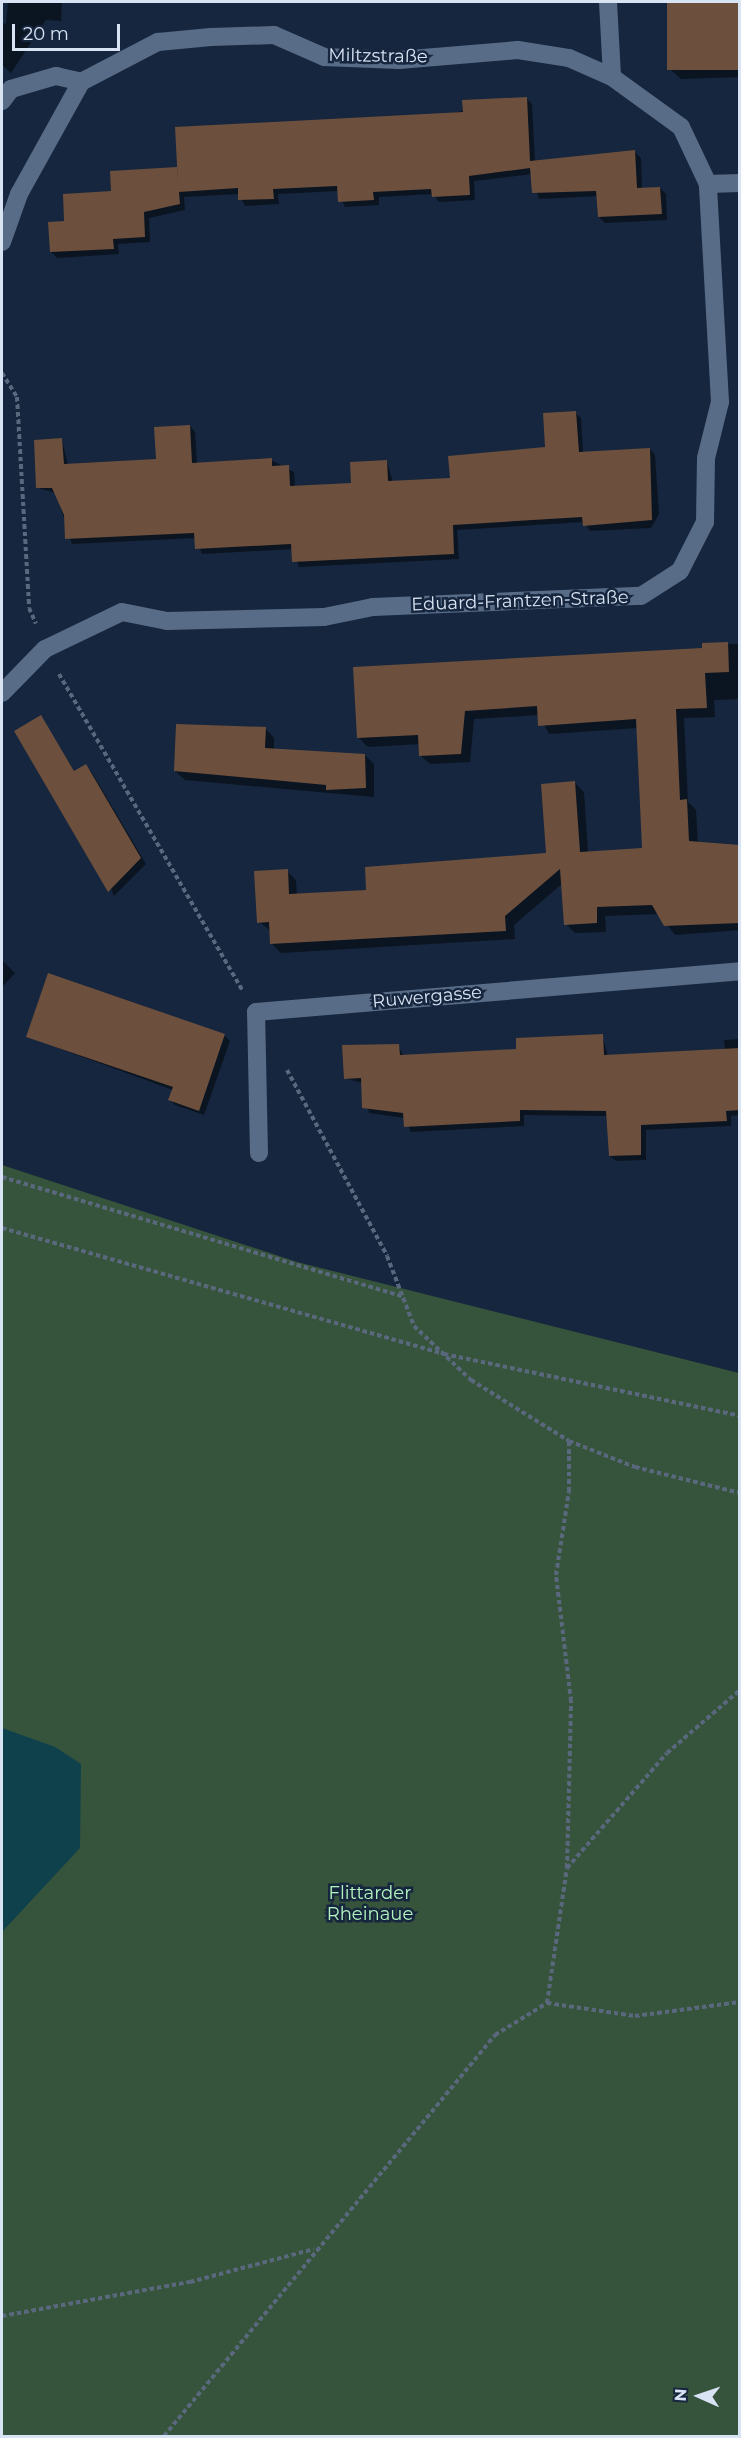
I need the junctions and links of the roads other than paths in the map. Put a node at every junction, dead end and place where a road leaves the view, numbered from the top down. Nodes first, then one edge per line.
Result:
1 (608, 2) edge
2 (612, 76) junction
3 (81, 82) junction
4 (2, 101) edge
5 (740, 183) edge
6 (708, 184) junction
7 (2, 242) edge
8 (2, 693) edge
9 (740, 971) edge
10 (260, 1153) dead end

1 - 2 street
2 - 3 street, Miltzstraße
2 - 6 street, Miltzstraße
3 - 4 street
3 - 7 street
5 - 6 street
6 - 8 street, Eduard-Frantzen-Straße
9 - 10 street, Ruwergasse

